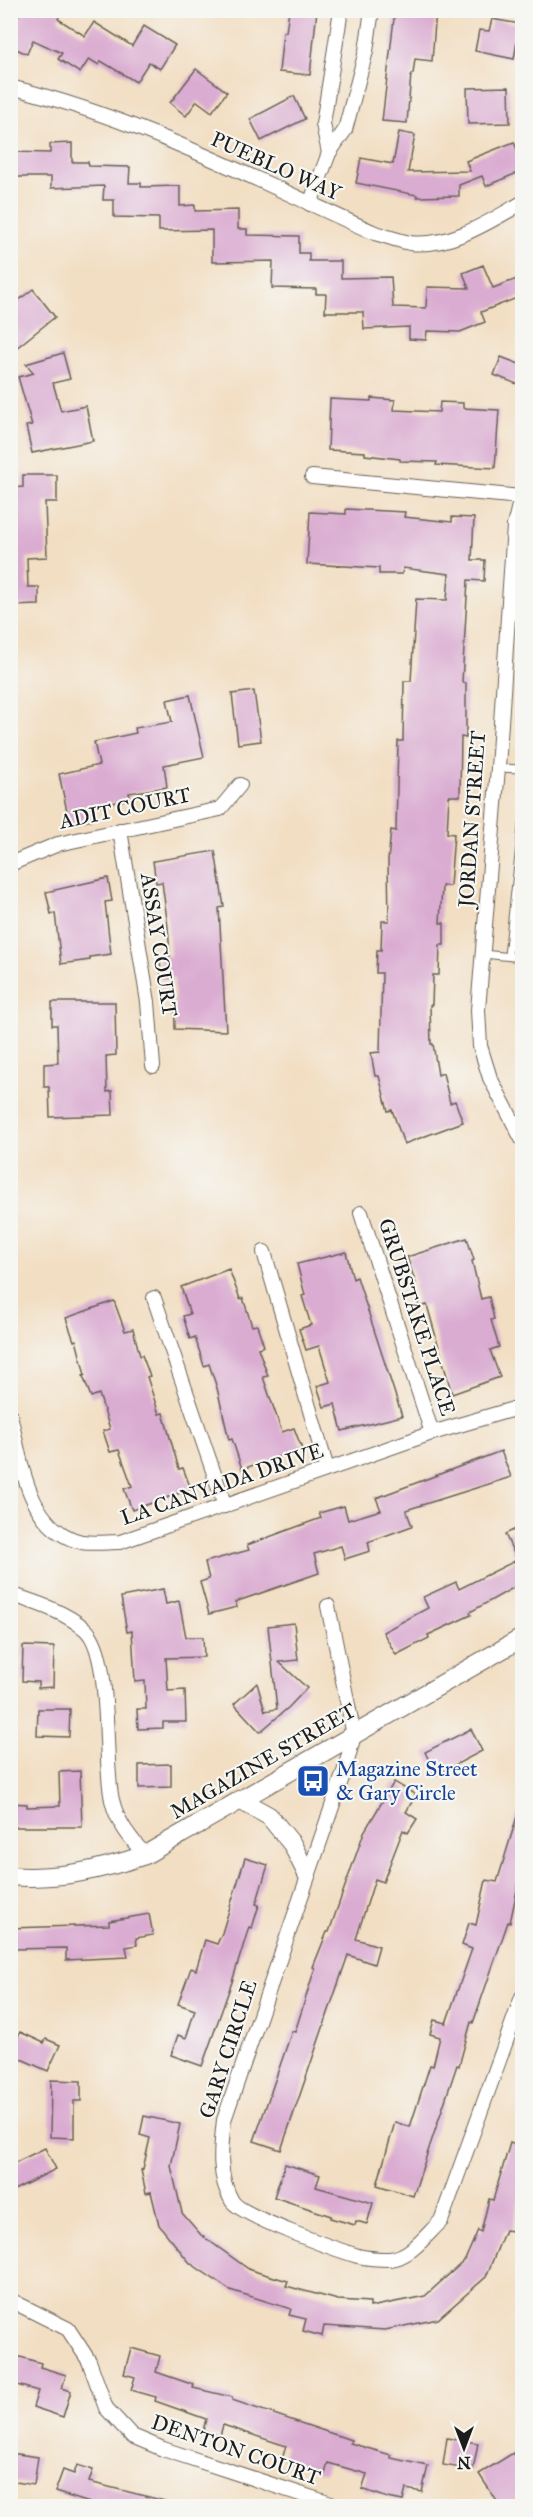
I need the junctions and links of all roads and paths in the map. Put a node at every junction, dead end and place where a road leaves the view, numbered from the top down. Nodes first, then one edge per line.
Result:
1 (340, 10) edge
2 (372, 10) edge
3 (10, 87) edge
4 (329, 153) junction
5 (522, 202) edge
6 (310, 204) junction
7 (312, 477) dead end
8 (522, 495) edge
9 (498, 768) junction
10 (522, 769) edge
11 (240, 785) dead end
12 (522, 827) edge
13 (120, 830) junction
14 (10, 864) edge
15 (483, 954) junction
16 (508, 957) junction
17 (522, 958) edge
18 (153, 1066) dead end
19 (522, 1139) edge
20 (361, 1213) dead end
21 (264, 1252) dead end
22 (154, 1298) dead end
23 (522, 1412) edge
24 (10, 1415) edge
25 (432, 1433) junction
26 (327, 1469) junction
27 (225, 1506) junction
28 (10, 1594) edge
29 (328, 1606) dead end
30 (522, 1638) edge
31 (354, 1735) junction
32 (240, 1800) junction
33 (145, 1855) junction
34 (307, 1874) junction
35 (10, 1876) edge
36 (522, 1997) edge
37 (10, 2300) edge
38 (337, 2506) edge

1 - 4 street
2 - 4 street
3 - 6 street, PUEBLO WAY
4 - 6 street
5 - 6 street, PUEBLO WAY
7 - 8 street
8 - 9 street, JORDAN STREET
9 - 10 lane
9 - 15 street, JORDAN STREET
11 - 13 street, ADIT COURT
12 - 16 lane
13 - 14 street, ADIT COURT
13 - 18 street, ASSAY COURT
15 - 16 lane
15 - 19 street, JORDAN STREET
16 - 17 lane
20 - 25 street, GRUBSTAKE PLACE
21 - 26 street
22 - 27 street
23 - 25 street, LA CANYADA DRIVE
24 - 27 street, LA CANYADA DRIVE
25 - 26 street, LA CANYADA DRIVE
26 - 27 street, LA CANYADA DRIVE
28 - 33 street
29 - 31 street
30 - 31 street, MAGAZINE STREET
31 - 32 street, MAGAZINE STREET
31 - 34 street, GARY CIRCLE
32 - 33 street, MAGAZINE STREET
32 - 34 street
33 - 35 street, MAGAZINE STREET
34 - 36 street, GARY CIRCLE
37 - 38 street, DENTON COURT

